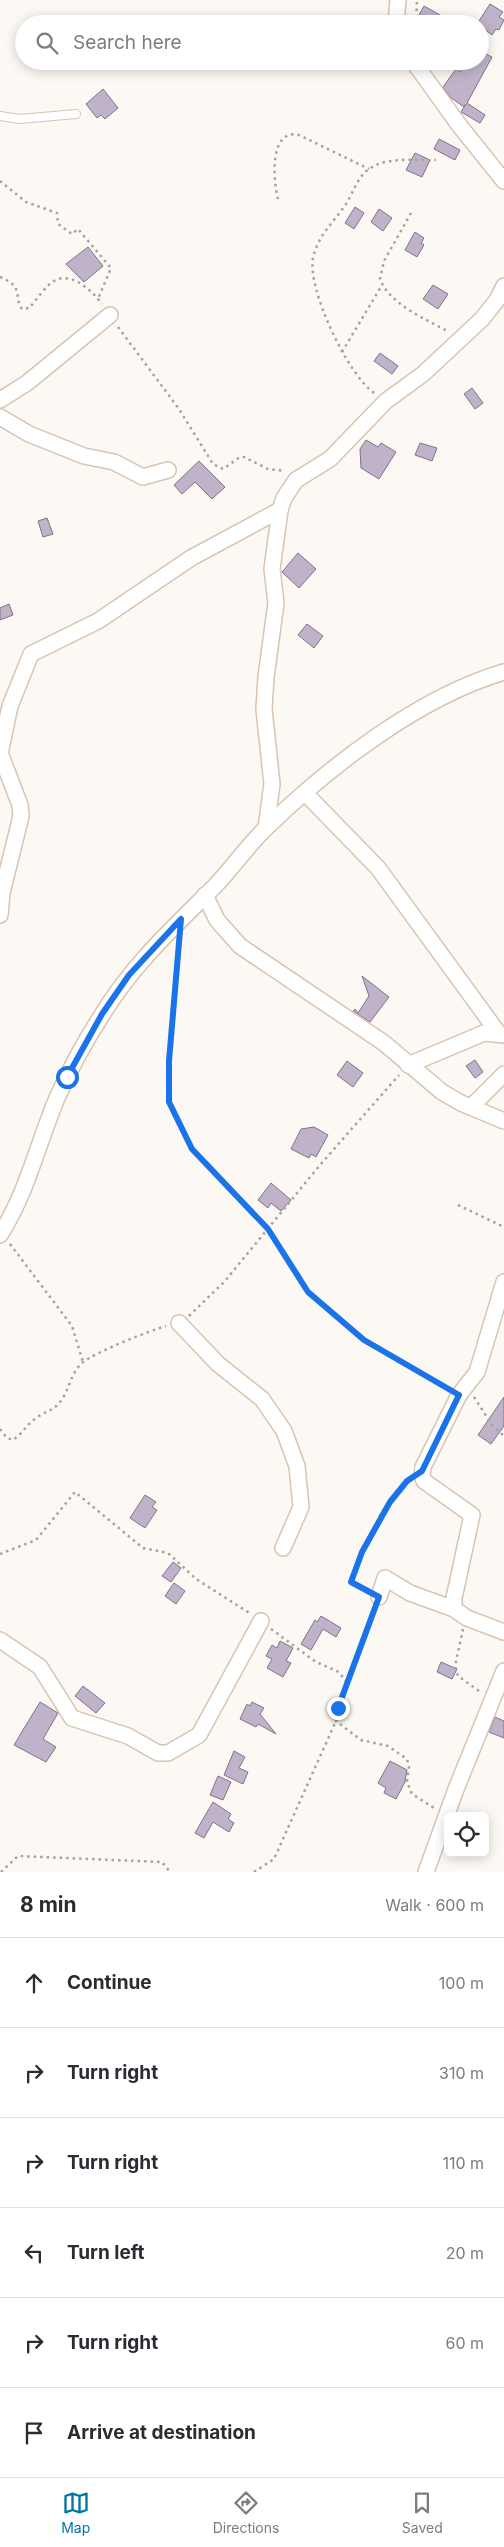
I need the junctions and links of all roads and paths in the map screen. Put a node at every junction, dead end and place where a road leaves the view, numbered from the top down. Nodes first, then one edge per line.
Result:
1 (398, 0) edge
2 (417, 0) edge
3 (397, 15) edge
4 (416, 15) edge
5 (419, 70) edge
6 (76, 114) dead end
7 (0, 116) edge
8 (436, 160) dead end
9 (369, 169) junction
10 (0, 181) edge
11 (504, 181) edge
12 (278, 199) dead end
13 (411, 213) dead end
14 (0, 277) edge
15 (382, 285) junction
16 (504, 286) edge
17 (98, 299) junction
18 (110, 315) junction
19 (462, 339) junction
20 (342, 352) junction
21 (0, 400) edge
22 (386, 401) junction
23 (0, 416) edge
24 (168, 470) dead end
25 (303, 474) junction
26 (280, 510) junction
27 (504, 672) edge
28 (0, 753) edge
29 (305, 793) junction
30 (266, 828) junction
31 (205, 895) junction
32 (0, 915) edge
33 (181, 919) junction
34 (502, 1035) edge
35 (408, 1065) junction
36 (504, 1074) edge
37 (471, 1107) junction
38 (504, 1121) edge
39 (458, 1205) dead end
40 (504, 1227) edge
41 (268, 1229) junction
42 (1, 1234) edge
43 (503, 1289) edge
44 (179, 1323) junction
45 (83, 1362) junction
46 (463, 1390) junction
47 (0, 1429) edge
48 (504, 1436) edge
49 (422, 1471) junction
50 (283, 1548) dead end
51 (0, 1554) edge
52 (379, 1597) junction
53 (454, 1609) junction
54 (467, 1618) junction
55 (260, 1621) junction
56 (504, 1632) edge
57 (0, 1640) edge
58 (504, 1670) edge
59 (348, 1684) junction
60 (488, 1707) junction
61 (336, 1721) junction
62 (448, 1812) edge
63 (444, 1815) edge
64 (444, 1822) edge
65 (1, 1872) edge
66 (170, 1872) edge
67 (254, 1872) edge
68 (426, 1872) edge

1 - 3 street
2 - 4 path
5 - 11 street
6 - 7 lane
8 - 9 path
9 - 12 path
9 - 20 path
10 - 17 path
13 - 15 path
14 - 17 path
15 - 19 path
15 - 20 path
16 - 19 street
17 - 18 path
18 - 21 street
18 - 25 path
19 - 22 street
20 - 22 path
22 - 25 street
23 - 24 street
25 - 26 street
26 - 28 street
26 - 30 street
27 - 29 street
28 - 32 street
29 - 30 street
29 - 34 street
30 - 31 street
31 - 33 street
31 - 35 street
33 - 41 path
33 - 42 street
34 - 35 street
35 - 37 street
35 - 41 path
36 - 37 street
37 - 38 street
39 - 40 path
41 - 44 path
41 - 46 path
42 - 45 path
43 - 46 street
44 - 45 path
44 - 50 street
45 - 47 path
46 - 48 path
46 - 49 street
49 - 52 path
49 - 53 street
51 - 55 path
52 - 53 street
52 - 59 path
53 - 54 street
54 - 56 street
54 - 60 path
55 - 57 street
55 - 59 path
58 - 60 street
59 - 61 path
60 - 62 street
61 - 63 path
61 - 67 path
64 - 68 street
65 - 66 path

